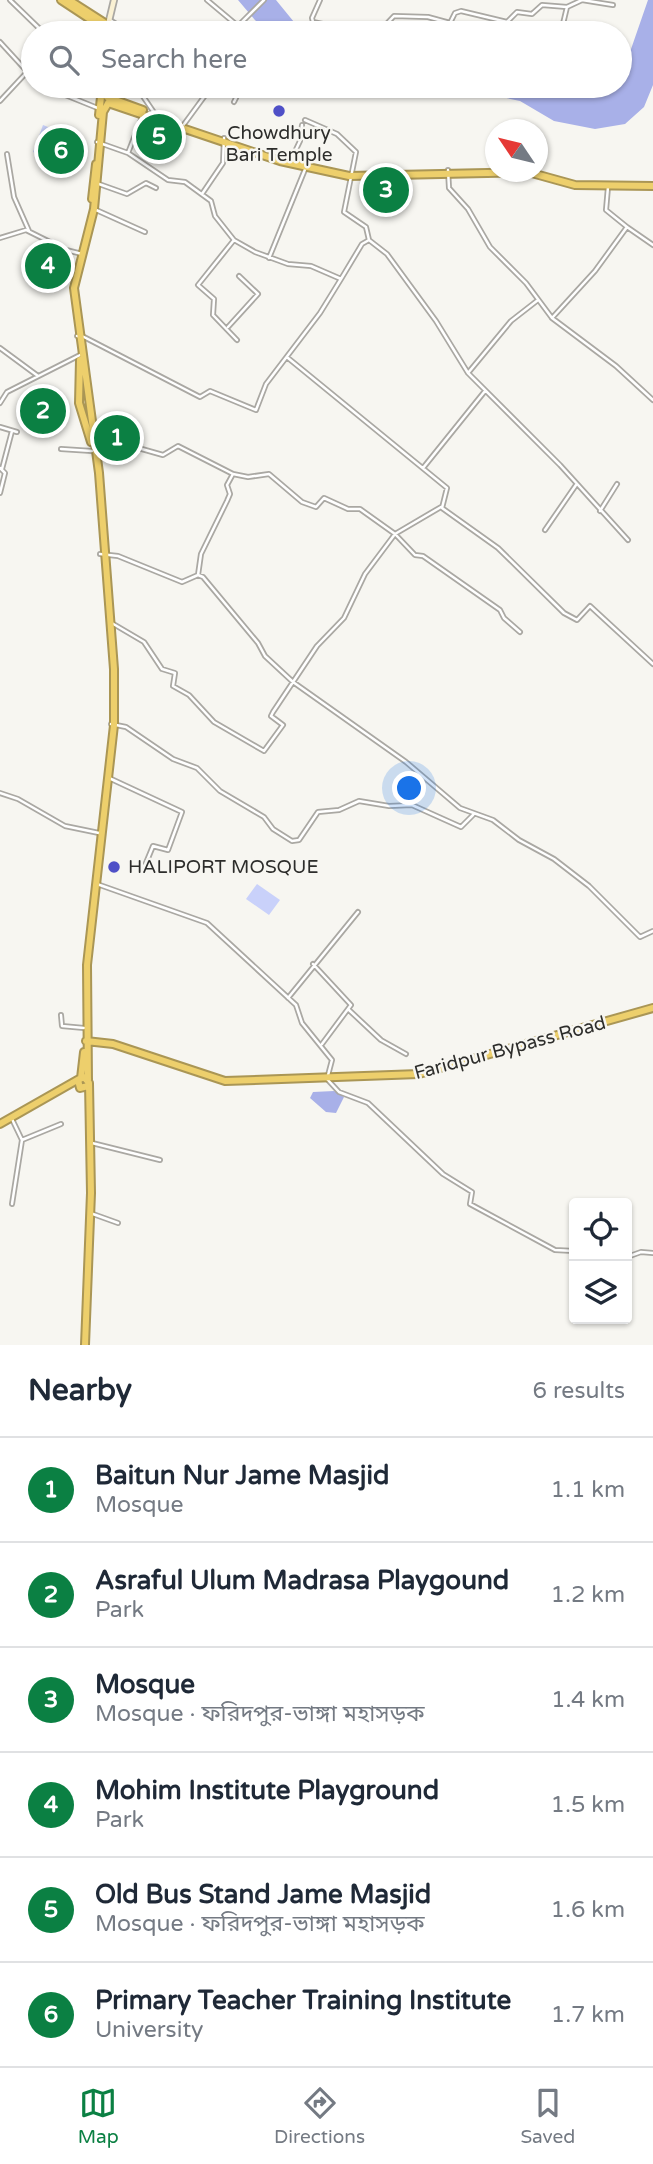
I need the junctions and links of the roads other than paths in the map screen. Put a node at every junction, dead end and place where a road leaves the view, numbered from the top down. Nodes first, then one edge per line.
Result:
1 (10, 0) edge
2 (61, 0) edge
3 (69, 0) edge
4 (114, 0) edge
5 (207, 0) edge
6 (264, 0) edge
7 (320, 0) edge
8 (558, 0) edge
9 (613, 5) dead end
10 (557, 6) junction
11 (566, 7) junction
12 (32, 21) edge
13 (98, 21) edge
14 (99, 21) edge
15 (109, 21) edge
16 (232, 21) edge
17 (241, 21) edge
18 (313, 21) edge
19 (389, 21) edge
20 (443, 21) edge
21 (451, 21) edge
22 (503, 21) edge
23 (508, 21) edge
24 (563, 21) edge
25 (0, 42) edge
26 (21, 65) edge
27 (21, 78) edge
28 (86, 98) edge
29 (102, 98) edge
30 (109, 98) edge
31 (144, 98) edge
32 (203, 98) edge
33 (236, 98) edge
34 (0, 101) edge
35 (110, 101) junction
36 (101, 102) junction
37 (234, 102) dead end
38 (135, 109) junction
39 (143, 114) junction
40 (155, 114) junction
41 (304, 120) dead end
42 (182, 125) junction
43 (302, 125) dead end
44 (224, 140) junction
45 (99, 143) junction
46 (128, 152) junction
47 (7, 154) dead end
48 (281, 159) junction
49 (291, 160) junction
50 (307, 166) junction
51 (449, 171) junction
52 (485, 171) edge
53 (548, 173) edge
54 (350, 174) junction
55 (548, 178) edge
56 (99, 184) junction
57 (653, 184) edge
58 (608, 185) junction
59 (156, 188) dead end
60 (202, 194) junction
61 (94, 209) junction
62 (627, 227) junction
63 (29, 231) junction
64 (145, 232) dead end
65 (0, 238) edge
66 (234, 240) junction
67 (369, 240) junction
68 (653, 245) edge
69 (81, 254) junction
70 (269, 258) junction
71 (239, 276) dead end
72 (341, 279) junction
73 (538, 300) junction
74 (552, 318) junction
75 (228, 327) junction
76 (78, 336) junction
77 (237, 340) dead end
78 (2, 350) edge
79 (81, 354) junction
80 (0, 356) edge
81 (288, 358) junction
82 (468, 373) junction
83 (38, 376) junction
84 (485, 391) junction
85 (653, 400) edge
86 (0, 403) edge
87 (0, 427) edge
88 (93, 446) junction
89 (61, 450) dead end
90 (423, 467) junction
91 (1, 468) edge
92 (233, 474) junction
93 (617, 484) dead end
94 (576, 485) junction
95 (0, 493) edge
96 (441, 507) junction
97 (600, 511) junction
98 (545, 530) dead end
99 (394, 534) junction
100 (628, 540) dead end
101 (102, 553) junction
102 (198, 575) junction
103 (106, 593) junction
104 (110, 622) junction
105 (520, 632) dead end
106 (653, 664) edge
107 (112, 669) junction
108 (293, 682) junction
109 (113, 724) junction
110 (110, 751) junction
111 (109, 778) junction
112 (0, 793) edge
113 (104, 812) junction
114 (473, 815) junction
115 (99, 833) junction
116 (146, 863) dead end
117 (96, 879) junction
118 (93, 901) junction
119 (358, 912) dead end
120 (653, 931) edge
121 (313, 964) junction
122 (288, 998) junction
123 (653, 1008) edge
124 (349, 1010) junction
125 (61, 1015) dead end
126 (84, 1028) junction
127 (86, 1043) junction
128 (322, 1045) junction
129 (406, 1054) dead end
130 (327, 1079) junction
131 (83, 1083) junction
132 (12, 1117) junction
133 (0, 1124) edge
134 (61, 1124) dead end
135 (22, 1140) junction
136 (88, 1143) junction
137 (160, 1160) dead end
138 (12, 1204) dead end
139 (90, 1213) junction
140 (118, 1223) dead end
141 (569, 1251) edge
142 (653, 1253) edge
143 (632, 1255) edge
144 (85, 1345) edge

1 - 12 street
2 - 13 highway
3 - 14 highway
4 - 15 main road
5 - 16 street
6 - 17 street
7 - 18 street
8 - 10 street
9 - 11 street
10 - 11 street
10 - 23 street
11 - 24 street
19 - 20 street
21 - 22 street
25 - 26 street
27 - 34 street
28 - 36 street
29 - 36 highway
30 - 35 highway
31 - 40 street
32 - 42 street
33 - 37 street
35 - 36 highway
35 - 38 highway
35 - 45 highway
36 - 45 highway
38 - 39 highway
38 - 40 highway
39 - 42 highway
39 - 46 street
40 - 42 highway
41 - 54 street
42 - 44 highway
43 - 49 street
44 - 48 highway
44 - 60 street
45 - 46 street
45 - 56 highway
45 - 69 highway
46 - 60 street
47 - 63 street
48 - 49 highway
48 - 50 highway
49 - 50 highway
50 - 54 highway
50 - 70 street
51 - 52 highway
51 - 54 highway
51 - 73 street
53 - 58 highway
54 - 67 street
55 - 58 highway
56 - 59 street
56 - 61 highway
57 - 58 highway
58 - 62 street
60 - 66 street
61 - 64 street
61 - 69 highway
62 - 68 street
62 - 74 street
63 - 65 street
63 - 69 street
66 - 70 street
66 - 75 street
67 - 72 street
67 - 82 street
69 - 76 highway
70 - 72 street
71 - 75 street
72 - 81 street
73 - 74 street
73 - 82 street
74 - 85 street
75 - 77 street
76 - 79 highway
76 - 81 street
78 - 80 street
78 - 83 street
79 - 83 street
79 - 88 highway
79 - 88 highway
81 - 90 street
82 - 84 street
83 - 86 street
84 - 90 street
84 - 94 street
87 - 91 street
88 - 89 street
88 - 92 street
88 - 101 highway
90 - 96 street
91 - 95 street
92 - 99 street
92 - 102 street
93 - 97 street
94 - 97 street
94 - 98 street
96 - 99 street
96 - 106 street
97 - 100 street
99 - 105 street
99 - 108 street
101 - 102 street
101 - 103 highway
102 - 108 street
103 - 104 highway
103 - 107 highway
104 - 107 highway
104 - 108 street
107 - 109 highway
108 - 114 street
109 - 110 highway
109 - 114 street
110 - 111 highway
110 - 113 highway
111 - 113 highway
111 - 116 street
112 - 115 street
113 - 115 highway
113 - 117 highway
114 - 120 street
115 - 117 highway
117 - 118 highway
117 - 122 street
118 - 126 highway
118 - 127 highway
119 - 121 street
121 - 122 street
121 - 124 street
122 - 128 street
123 - 130 highway, Faridpur Bypass Road
124 - 128 street
124 - 129 street
125 - 126 street
126 - 127 highway
127 - 130 highway, Faridpur Bypass Road
127 - 131 highway
128 - 130 street
130 - 141 street
131 - 132 highway
131 - 136 highway
132 - 133 highway
132 - 135 street
134 - 135 street
135 - 138 street
136 - 137 street
136 - 139 highway
139 - 140 street
139 - 144 highway
142 - 143 street

